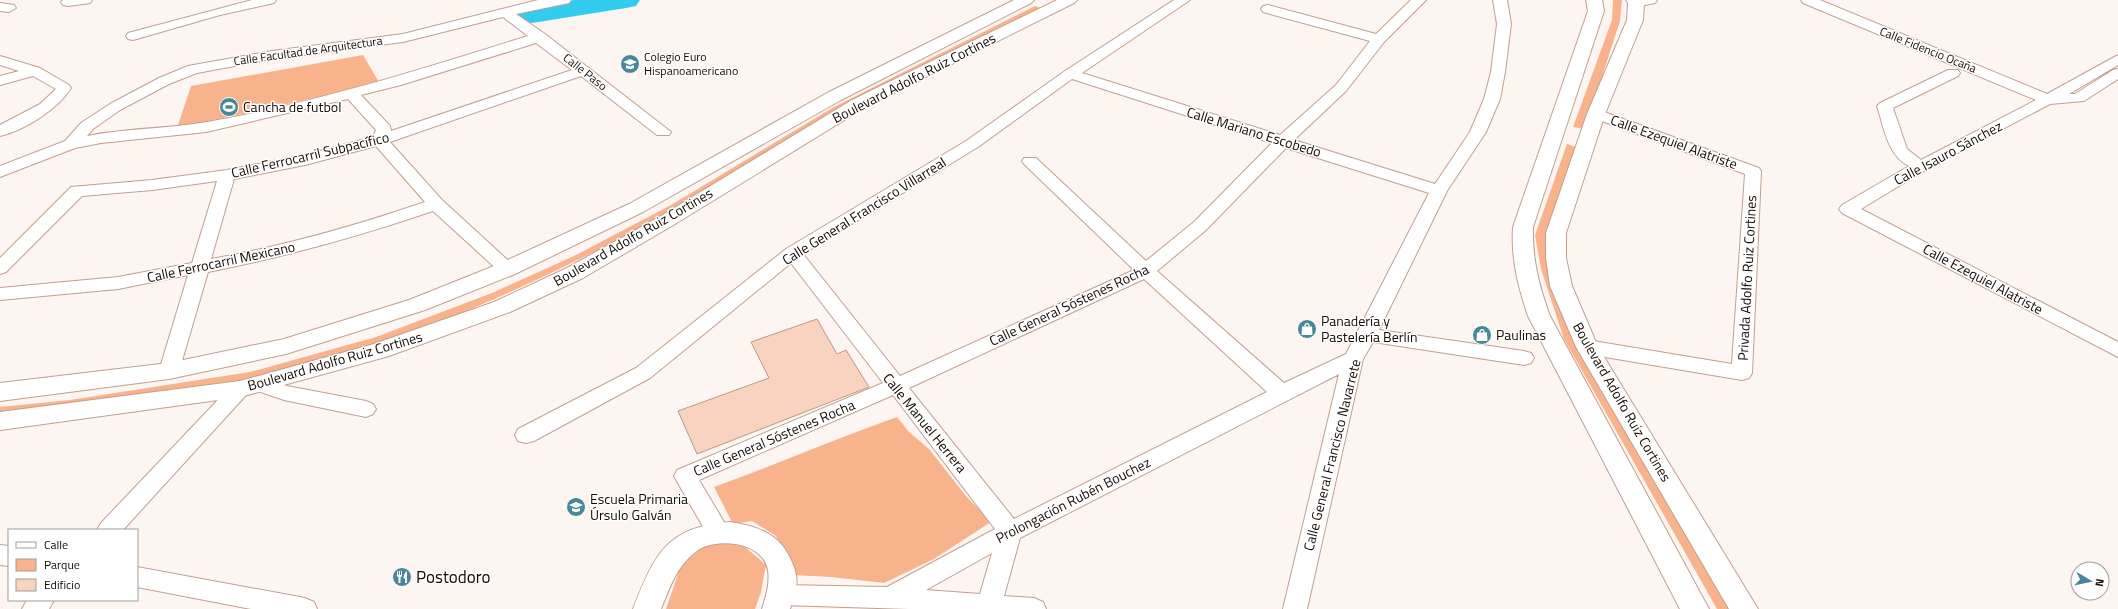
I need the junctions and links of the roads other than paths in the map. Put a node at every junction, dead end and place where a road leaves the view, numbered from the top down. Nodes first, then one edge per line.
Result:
1 (85, 0) edge
2 (269, 0) edge
3 (564, 0) edge
4 (1026, 0) edge
5 (1183, 0) edge
6 (1419, 0) edge
7 (1500, 0) edge
8 (1594, 0) edge
9 (1808, 0) edge
10 (1640, 1) edge
11 (68, 2) dead end
12 (1059, 2) edge
13 (1268, 9) dead end
14 (512, 17) junction
15 (133, 36) dead end
16 (540, 37) junction
17 (1379, 39) junction
18 (2118, 59) edge
19 (0, 60) edge
20 (35, 71) junction
21 (582, 71) junction
22 (1953, 73) dead end
23 (2118, 73) edge
24 (1070, 74) junction
25 (0, 81) edge
26 (352, 94) junction
27 (2049, 100) junction
28 (1596, 114) junction
29 (1555, 128) junction
30 (0, 131) edge
31 (664, 132) dead end
32 (1588, 136) junction
33 (380, 140) junction
34 (1283, 141) junction
35 (71, 144) junction
36 (1030, 161) dead end
37 (1921, 166) junction
38 (1753, 171) joint
39 (0, 172) edge
40 (227, 176) junction
41 (1439, 191) junction
42 (436, 204) junction
43 (1848, 209) joint
44 (792, 253) junction
45 (0, 268) edge
46 (199, 268) junction
47 (507, 269) junction
48 (1146, 271) junction
49 (0, 294) edge
50 (1367, 335) junction
51 (1587, 347) junction
52 (2118, 350) edge
53 (1353, 358) junction
54 (1524, 358) dead end
55 (169, 371) junction
56 (249, 386) junction
57 (895, 386) junction
58 (0, 392) edge
59 (1282, 393) junction
60 (366, 409) dead end
61 (0, 421) edge
62 (526, 435) dead end
63 (110, 529) edge
64 (718, 532) junction
65 (1010, 532) junction
66 (138, 577) edge
67 (890, 597) junction
68 (41, 601) edge
69 (780, 602) edge
70 (989, 606) junction
71 (34, 609) edge
72 (305, 609) edge
73 (647, 609) edge
74 (1034, 609) edge
75 (1295, 609) edge
76 (1695, 609) edge
77 (1744, 609) edge

1 - 11 street
2 - 15 street
3 - 14 street, Calle Facultad de Arquitectura
4 - 47 main road, Boulevard Adolfo Ruiz Cortines
5 - 24 street, Calle General Francisco Villarreal
6 - 17 street, Calle General Sóstenes Rocha
7 - 41 street, Calle General Francisco Navarrete
8 - 29 main road
9 - 27 street, Calle Fidencio Ocaña
10 - 28 main road, Boulevard Adolfo Ruiz Cortines
12 - 56 main road, Boulevard Adolfo Ruiz Cortines
13 - 17 street
14 - 16 street, Calle Paso
14 - 35 street, Calle Facultad de Arquitectura
16 - 21 street, Calle Paso
16 - 26 street, Calle Facultad de Arquitectura
17 - 34 street, Calle General Sóstenes Rocha
18 - 27 street, Calle Isauro Sánchez
19 - 20 street
20 - 25 street
20 - 30 street
21 - 31 street, Calle Paso
21 - 33 street, Calle Ferrocarril Subpacífico
22 - 37 street
23 - 27 street, Calle Isauro Sánchez
24 - 34 street, Calle Mariano Escobedo
24 - 44 street, Calle General Francisco Villarreal
26 - 33 street
26 - 35 street, Calle Facultad de Arquitectura
27 - 37 street, Calle Isauro Sánchez
28 - 32 main road, Boulevard Adolfo Ruiz Cortines
28 - 38 street, Calle Ezequiel Alatriste
29 - 32 main road
29 - 76 main road
32 - 51 main road, Boulevard Adolfo Ruiz Cortines
33 - 40 street, Calle Ferrocarril Subpacífico
33 - 42 street
34 - 41 street, Calle Mariano Escobedo
34 - 48 street, Calle General Sóstenes Rocha
35 - 39 street, Calle Facultad de Arquitectura
36 - 48 street
37 - 43 street, Calle Isauro Sánchez
38 - 51 street, Privada Adolfo Ruiz Cortines
40 - 45 street, Calle Ferrocarril Subpacífico
40 - 46 street
41 - 50 street, Calle General Francisco Navarrete
42 - 46 street, Calle Ferrocarril Mexicano
42 - 47 street
43 - 52 street, Calle Ezequiel Alatriste
44 - 57 street, Calle Manuel Herrera
44 - 62 street, Calle General Francisco Villarreal
46 - 49 street, Calle Ferrocarril Mexicano
46 - 55 street
47 - 55 main road, Boulevard Adolfo Ruiz Cortines
48 - 57 street, Calle General Sóstenes Rocha
48 - 59 street
50 - 53 street, Calle General Francisco Navarrete
50 - 54 street
51 - 77 main road, Boulevard Adolfo Ruiz Cortines
53 - 59 street, Prolongación Rubén Bouchez
53 - 75 street, Calle General Francisco Navarrete
55 - 58 main road, Boulevard Adolfo Ruiz Cortines
56 - 60 street
56 - 61 main road, Boulevard Adolfo Ruiz Cortines
56 - 63 street
57 - 64 street, Calle General Sóstenes Rocha
57 - 65 street, Calle Manuel Herrera
59 - 65 street, Prolongación Rubén Bouchez
64 - 69 main road
64 - 73 main road
65 - 67 street, Prolongación Rubén Bouchez
65 - 70 street
66 - 72 street
67 - 69 street, Prolongación Rubén Bouchez
67 - 70 street
68 - 71 street
70 - 74 street

